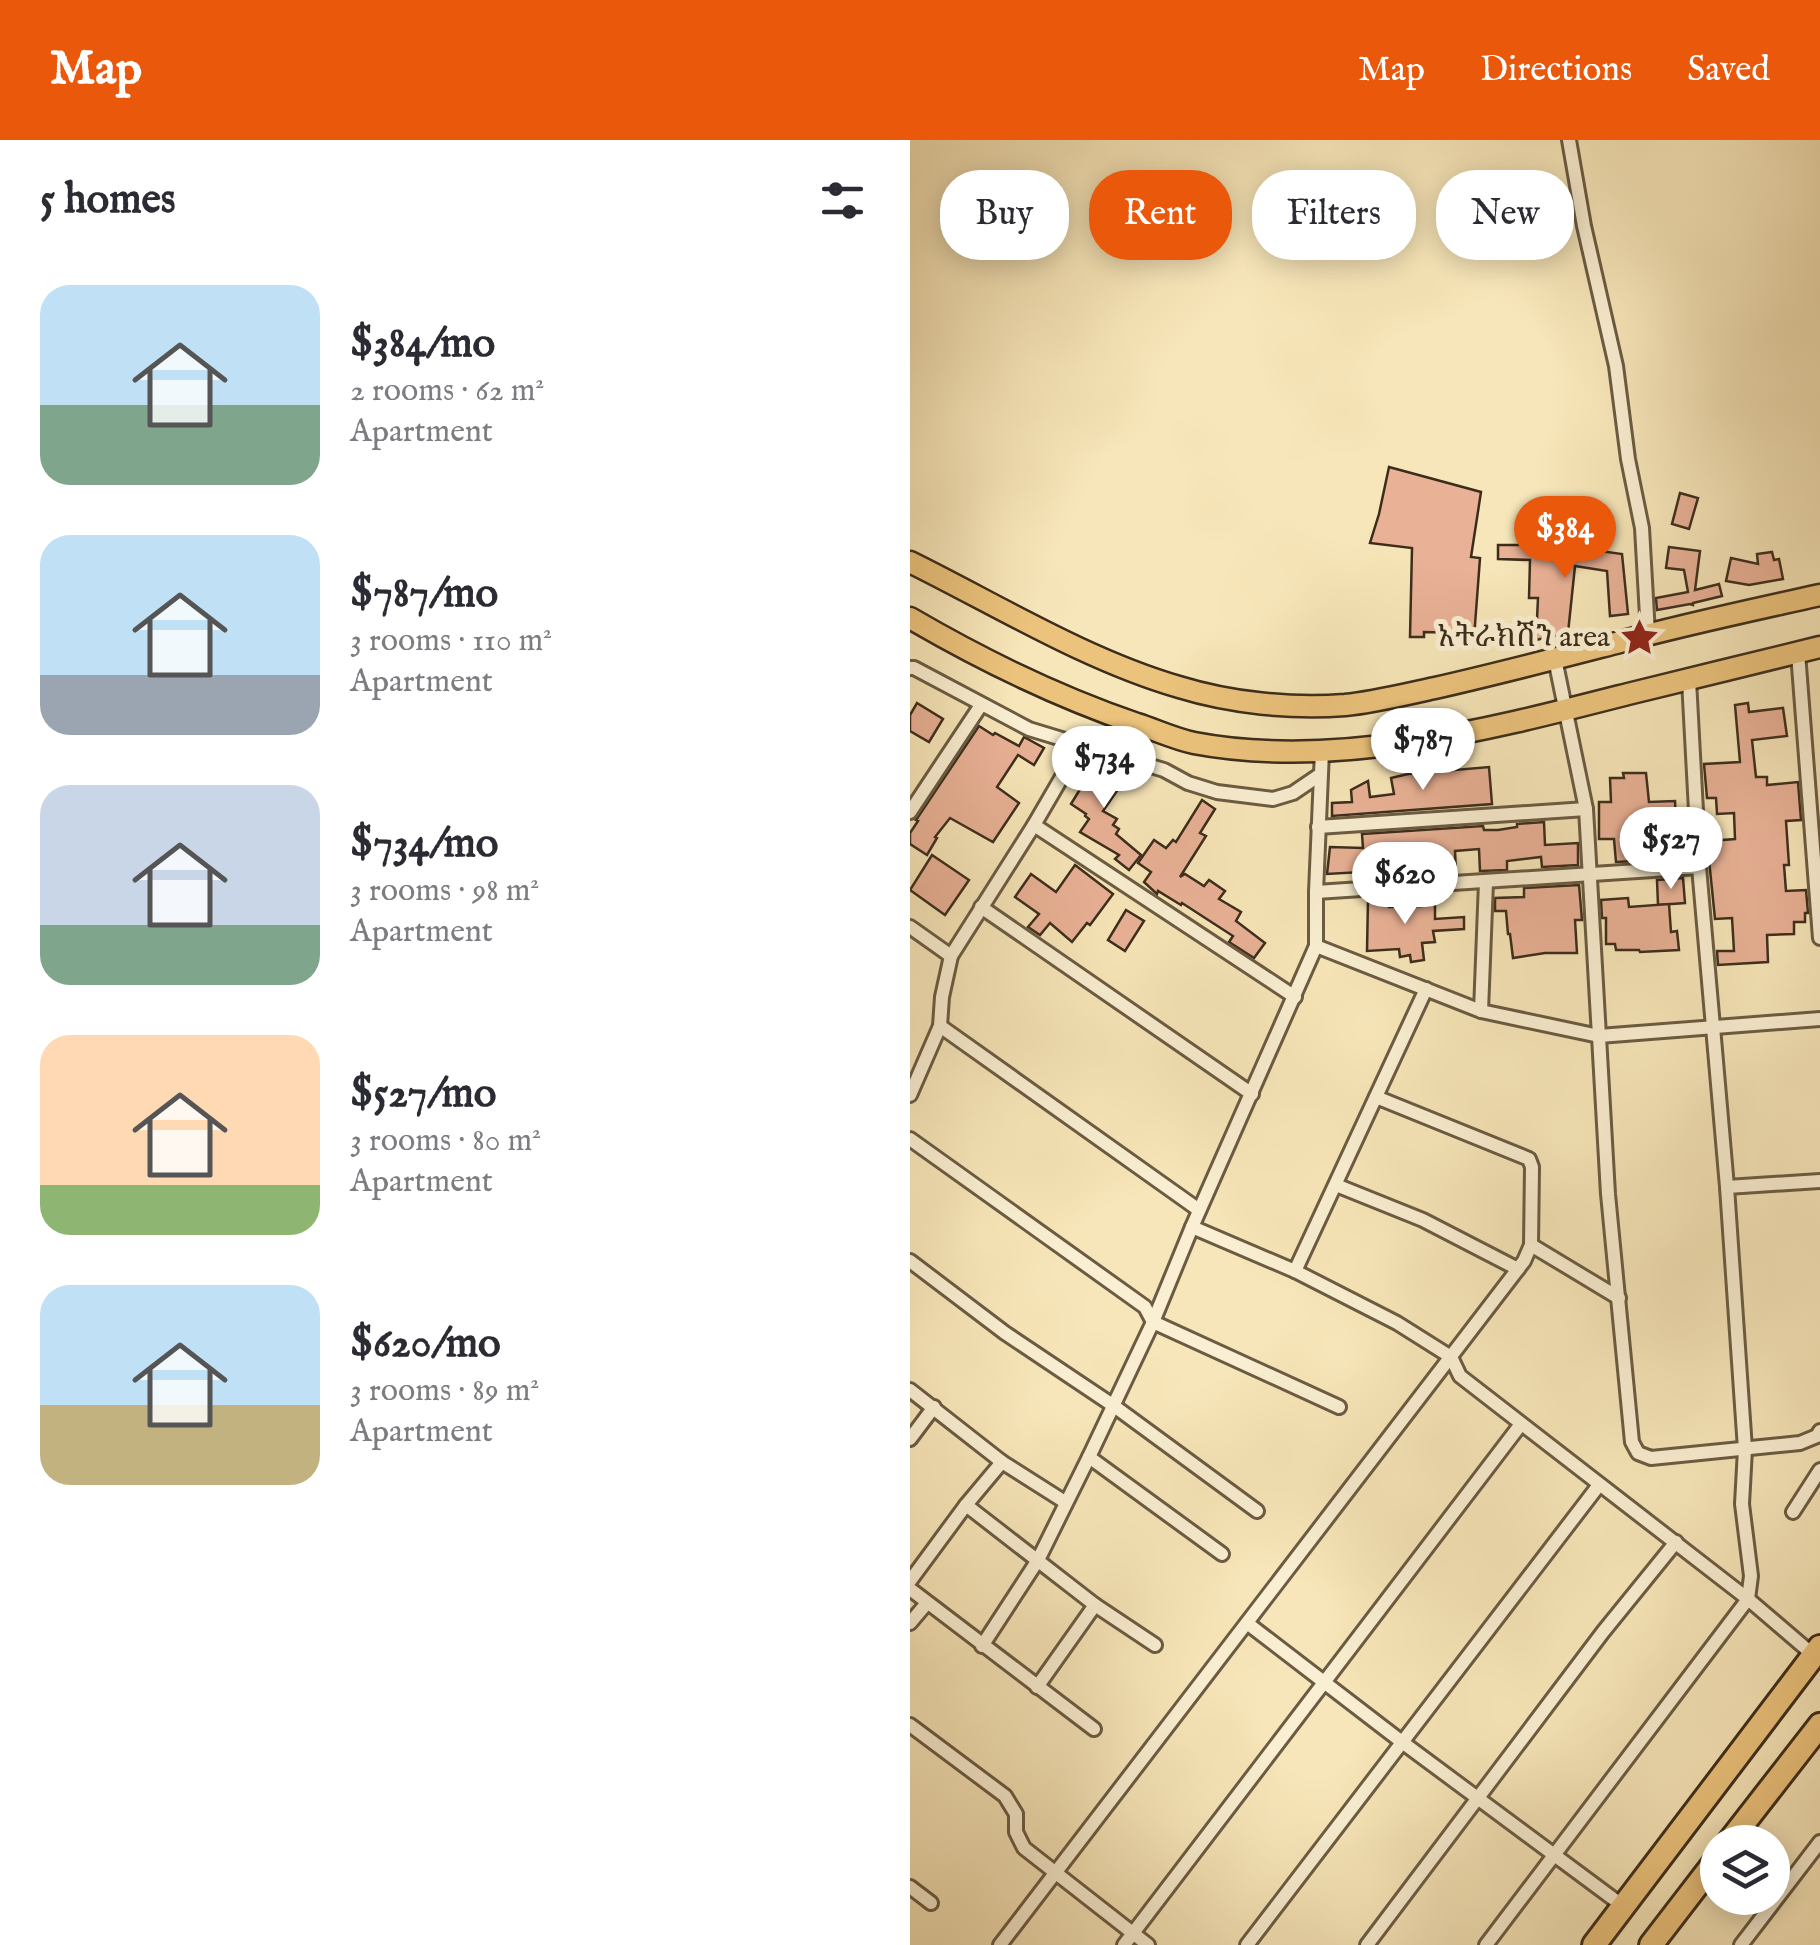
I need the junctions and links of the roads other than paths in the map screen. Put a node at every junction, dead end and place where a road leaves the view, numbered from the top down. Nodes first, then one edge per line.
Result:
1 (1570, 140) edge
2 (910, 562) edge
3 (1820, 596) edge
4 (910, 618) edge
5 (1648, 634) junction
6 (1820, 647) edge
7 (1798, 652) junction
8 (1555, 659) junction
9 (910, 668) edge
10 (1689, 680) junction
11 (981, 705) junction
12 (1564, 710) junction
13 (1080, 746) junction
14 (1322, 751) junction
15 (1321, 774) junction
16 (1586, 809) junction
17 (910, 812) edge
18 (1034, 825) junction
19 (1318, 827) junction
20 (1699, 867) junction
21 (1591, 875) junction
22 (1486, 882) junction
23 (1316, 892) junction
24 (981, 908) junction
25 (910, 927) edge
26 (1820, 938) edge
27 (1316, 946) junction
28 (951, 956) junction
29 (1426, 989) junction
30 (1295, 997) junction
31 (1480, 1011) junction
32 (1820, 1020) edge
33 (940, 1026) junction
34 (1713, 1026) junction
35 (1600, 1036) junction
36 (1252, 1094) junction
37 (910, 1095) edge
38 (1376, 1097) junction
39 (910, 1139) edge
40 (1820, 1181) edge
41 (1336, 1186) junction
42 (1727, 1188) junction
43 (1199, 1210) junction
44 (1192, 1227) junction
45 (1531, 1245) junction
46 (910, 1262) edge
47 (1518, 1269) junction
48 (1295, 1271) junction
49 (1619, 1298) junction
50 (1152, 1322) junction
51 (1451, 1357) junction
52 (910, 1390) edge
53 (1114, 1406) junction
54 (1340, 1407) dead end
55 (934, 1408) junction
56 (1521, 1424) junction
57 (1820, 1431) edge
58 (910, 1439) edge
59 (1745, 1449) junction
60 (1089, 1458) junction
61 (1002, 1462) junction
62 (1820, 1470) edge
63 (1599, 1485) junction
64 (1066, 1502) junction
65 (966, 1505) junction
66 (1257, 1511) dead end
67 (1792, 1512) dead end
68 (1676, 1542) junction
69 (1222, 1554) dead end
70 (1038, 1560) junction
71 (910, 1582) edge
72 (910, 1590) edge
73 (1748, 1599) junction
74 (926, 1603) junction
75 (1095, 1604) junction
76 (910, 1623) edge
77 (1247, 1623) junction
78 (1156, 1644) dead end
79 (982, 1646) junction
80 (1818, 1654) edge
81 (1324, 1682) junction
82 (1037, 1687) junction
83 (1820, 1725) edge
84 (911, 1728) edge
85 (1094, 1730) dead end
86 (1402, 1742) junction
87 (1479, 1798) junction
88 (1743, 1825) edge
89 (1820, 1842) edge
90 (1554, 1856) junction
91 (1056, 1872) junction
92 (1700, 1884) edge
93 (910, 1887) edge
94 (931, 1903) dead end
95 (1623, 1906) junction
96 (1133, 1933) junction
97 (1659, 1942) edge
98 (1000, 1945) edge
99 (1124, 1945) edge
100 (1148, 1945) edge
101 (1246, 1945) edge
102 (1366, 1945) edge
103 (1486, 1945) edge
104 (1594, 1945) edge
105 (1740, 1945) edge

1 - 5 street
2 - 8 main road
3 - 5 main road
4 - 14 main road
5 - 8 main road
6 - 7 main road
7 - 10 main road
7 - 26 street
8 - 12 street
9 - 11 street
10 - 12 main road
10 - 20 street
11 - 13 street
11 - 17 street
12 - 14 main road
12 - 16 street
13 - 15 street
13 - 18 street
14 - 15 street
15 - 19 street
16 - 19 street
16 - 21 street
18 - 24 street
18 - 30 street
19 - 23 street
20 - 21 street
20 - 34 street
21 - 22 street
21 - 35 street
22 - 23 street
22 - 31 street
23 - 27 street
24 - 28 street
24 - 36 street
25 - 28 street
27 - 29 street
27 - 30 street
28 - 33 street
29 - 31 street
29 - 38 street
30 - 36 street
31 - 35 street
32 - 34 street
33 - 37 street
33 - 43 street
34 - 35 street
34 - 42 street
35 - 49 street
36 - 43 street
38 - 41 street
38 - 45 street
39 - 50 street
40 - 42 street
41 - 47 street
41 - 48 street
42 - 59 street
43 - 44 street
44 - 48 street
44 - 50 street
45 - 47 street
45 - 49 street
46 - 53 street
47 - 51 street
48 - 51 street
49 - 59 street
50 - 53 street
50 - 54 street
51 - 56 street
51 - 77 street
52 - 55 street
53 - 60 street
53 - 66 street
55 - 58 street
55 - 61 street
56 - 63 street
56 - 81 street
57 - 59 street
59 - 73 street
60 - 64 street
60 - 69 street
61 - 64 street
61 - 65 street
62 - 67 street
63 - 68 street
63 - 86 street
64 - 70 street
65 - 70 street
65 - 71 street
68 - 73 street
68 - 87 street
70 - 75 street
70 - 79 street
72 - 74 street
73 - 80 street
73 - 90 street
74 - 76 street
74 - 79 street
75 - 78 street
75 - 82 street
77 - 81 street
77 - 91 street
79 - 82 street
80 - 95 highway
81 - 86 street
81 - 96 street
82 - 85 street
83 - 88 highway
84 - 91 street
86 - 87 street
86 - 101 street
87 - 90 street
87 - 102 street
89 - 105 street
90 - 95 street
90 - 103 street
91 - 96 street
91 - 98 street
92 - 97 highway
93 - 94 street
95 - 104 highway
96 - 99 street
96 - 100 street

